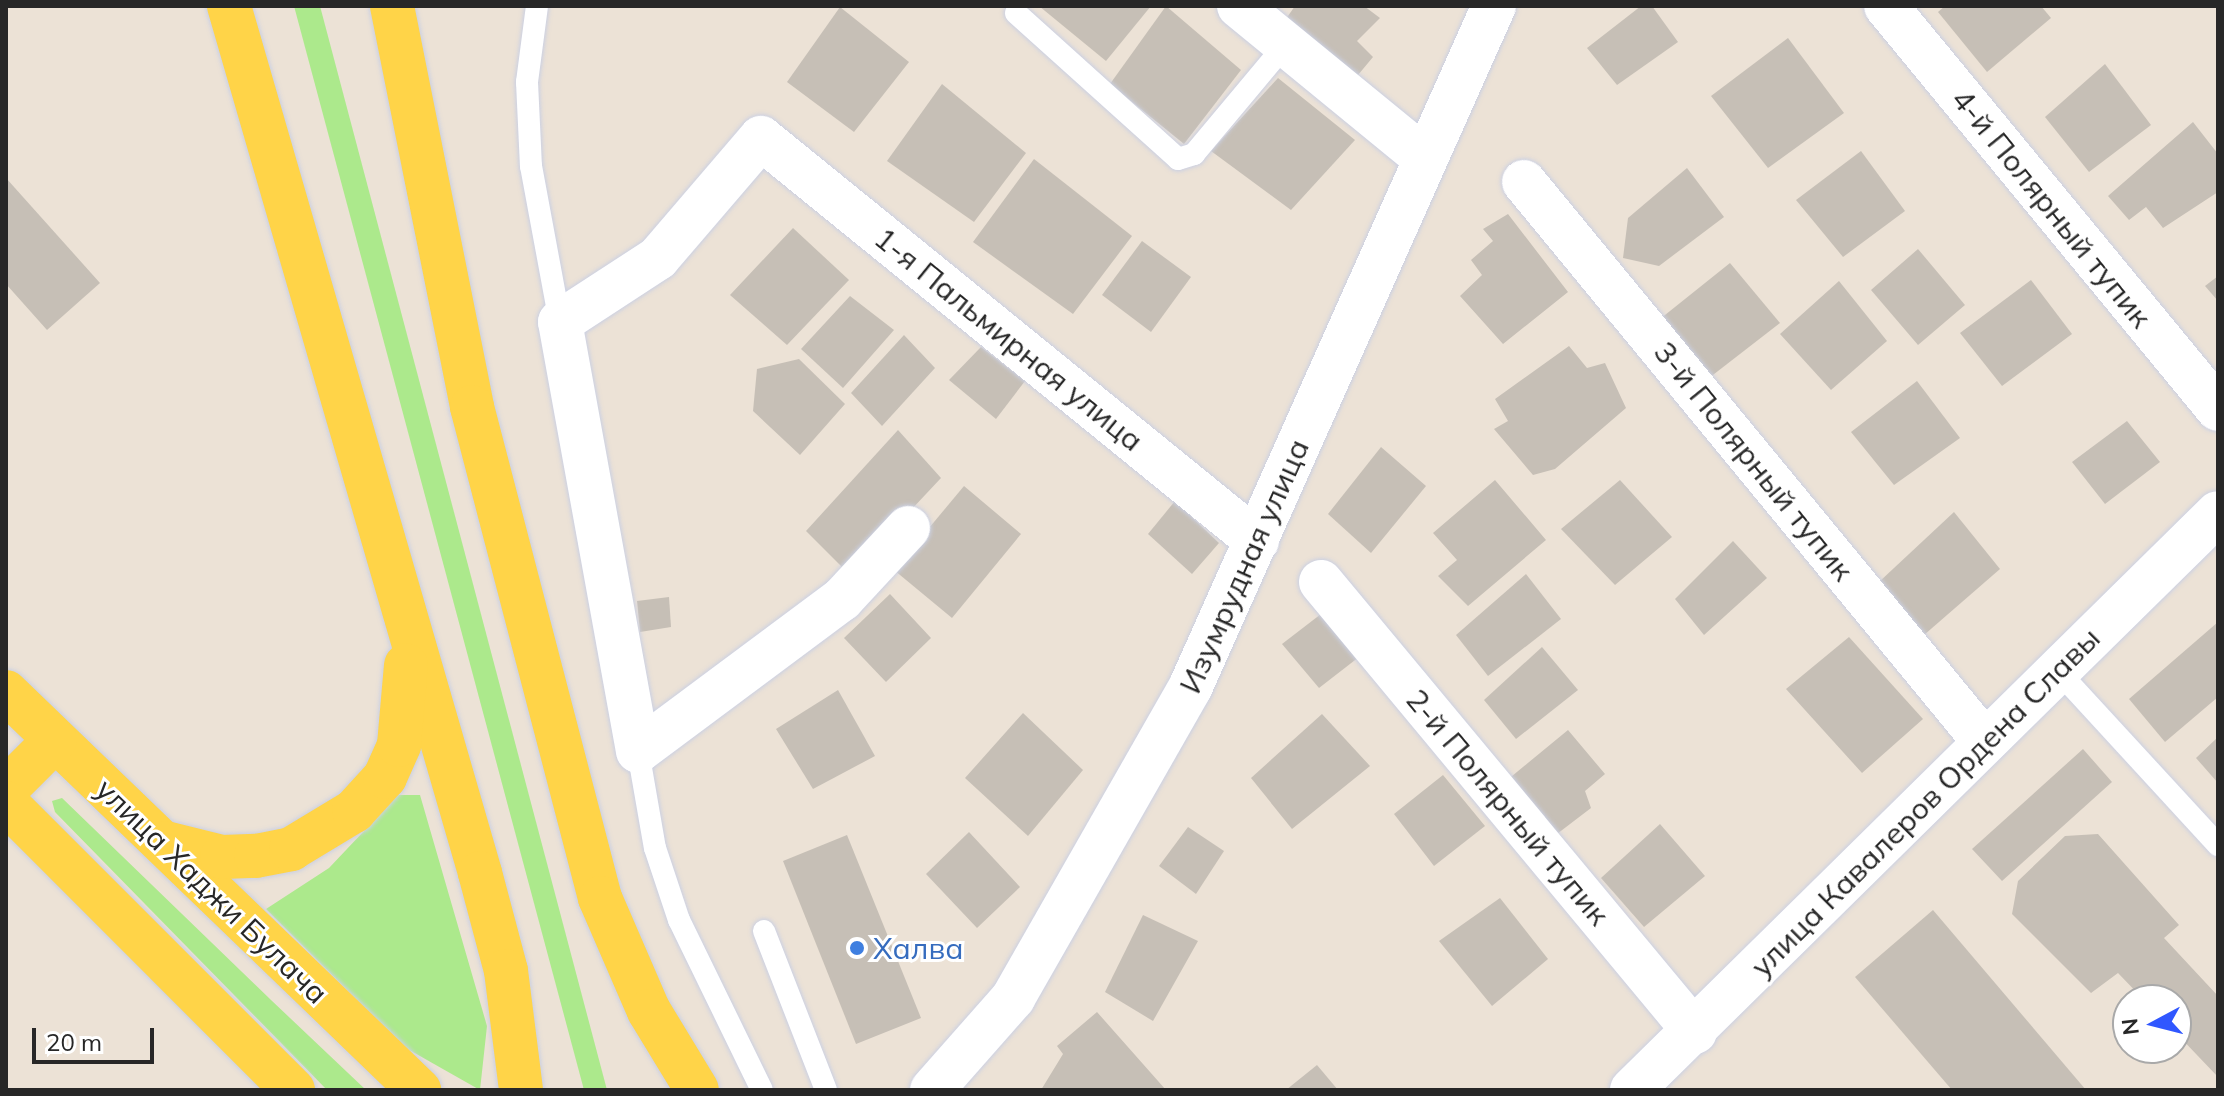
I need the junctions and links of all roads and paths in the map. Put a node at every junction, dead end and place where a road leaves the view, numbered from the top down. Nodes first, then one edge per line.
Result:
1 (229, 6) edge
2 (392, 6) edge
3 (537, 6) edge
4 (1239, 6) edge
5 (1494, 6) edge
6 (1886, 6) edge
7 (1016, 13) dead end
8 (1286, 44) junction
9 (1422, 156) junction
10 (1524, 182) dead end
11 (560, 322) junction
12 (2218, 409) edge
13 (2218, 513) edge
14 (908, 528) dead end
15 (1257, 541) junction
16 (1321, 582) dead end
17 (407, 635) junction
18 (2057, 670) junction
19 (6, 692) edge
20 (55, 740) junction
21 (1984, 741) junction
22 (638, 751) junction
23 (6, 789) edge
24 (6, 803) edge
25 (166, 843) junction
26 (2218, 845) edge
27 (764, 931) dead end
28 (1695, 1032) junction
29 (293, 1090) edge
30 (419, 1090) edge
31 (521, 1090) edge
32 (697, 1090) edge
33 (762, 1090) edge
34 (826, 1090) edge
35 (932, 1090) edge
36 (1632, 1090) edge

1 - 17 main road
2 - 32 main road
3 - 11 lane
4 - 8 street
5 - 9 street, Изумрудная улица
6 - 12 street, 4-й Полярный тупик
7 - 8 lane
8 - 9 street
9 - 15 street, Изумрудная улица
10 - 21 street, 3-й Полярный тупик
11 - 15 street, 1-я Пальмирная улица
11 - 22 street
13 - 18 street, улица Кавалеров Ордена Славы
14 - 22 street
15 - 35 street, Изумрудная улица
16 - 28 street, 2-й Полярный тупик
17 - 25 main road
17 - 31 main road
18 - 21 street, улица Кавалеров Ордена Славы
18 - 26 lane
19 - 20 main road, улица Хаджи Булача
20 - 23 main road
20 - 25 main road, улица Хаджи Булача
21 - 28 street, улица Кавалеров Ордена Славы
22 - 33 lane
24 - 29 main road
25 - 30 main road, улица Хаджи Булача
27 - 34 lane
28 - 36 street, улица Кавалеров Ордена Славы

